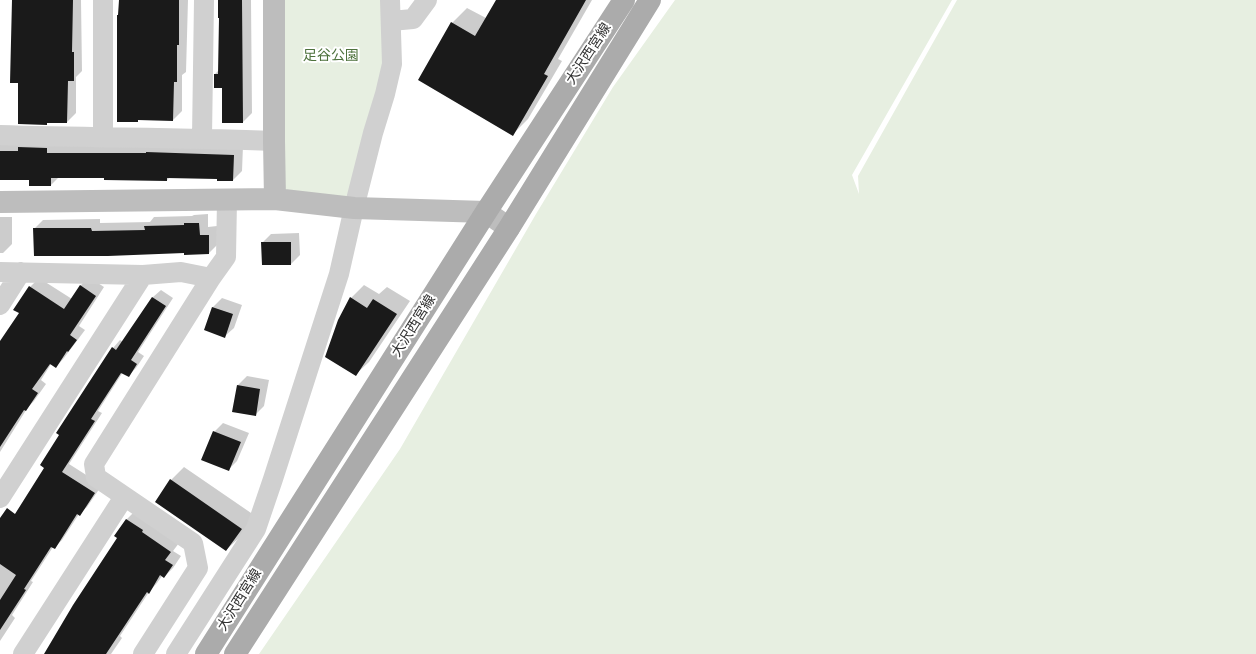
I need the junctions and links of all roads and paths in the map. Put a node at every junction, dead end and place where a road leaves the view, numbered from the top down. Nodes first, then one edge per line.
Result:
1 (103, 0) edge
2 (204, 0) edge
3 (274, 0) edge
4 (390, 0) edge
5 (427, 0) edge
6 (624, 0) edge
7 (649, 1) edge
8 (391, 22) junction
9 (0, 135) edge
10 (103, 137) junction
11 (202, 137) junction
12 (274, 141) junction
13 (275, 199) junction
14 (227, 200) junction
15 (0, 202) edge
16 (354, 208) junction
17 (486, 212) junction
18 (509, 228) junction
19 (0, 272) edge
20 (21, 272) junction
21 (143, 275) junction
22 (211, 278) junction
23 (0, 305) edge
24 (124, 496) junction
25 (0, 498) edge
26 (23, 654) edge
27 (143, 654) edge
28 (176, 654) edge
29 (206, 654) edge
30 (235, 654) edge

1 - 10 street
2 - 11 street
3 - 12 street
4 - 8 street
5 - 8 street
6 - 17 main road, 大沢西宮線
7 - 18 main road, 大沢西宮線
8 - 16 street
9 - 10 street
10 - 11 street
11 - 12 street
12 - 13 street
13 - 14 street
13 - 16 street
14 - 15 street
14 - 22 street
16 - 17 street
16 - 28 street
17 - 18 street
17 - 29 main road, 大沢西宮線
18 - 30 main road, 大沢西宮線
19 - 20 street
20 - 21 street
20 - 23 street
21 - 22 street
21 - 25 street
22 - 24 street
24 - 26 street
24 - 27 street

